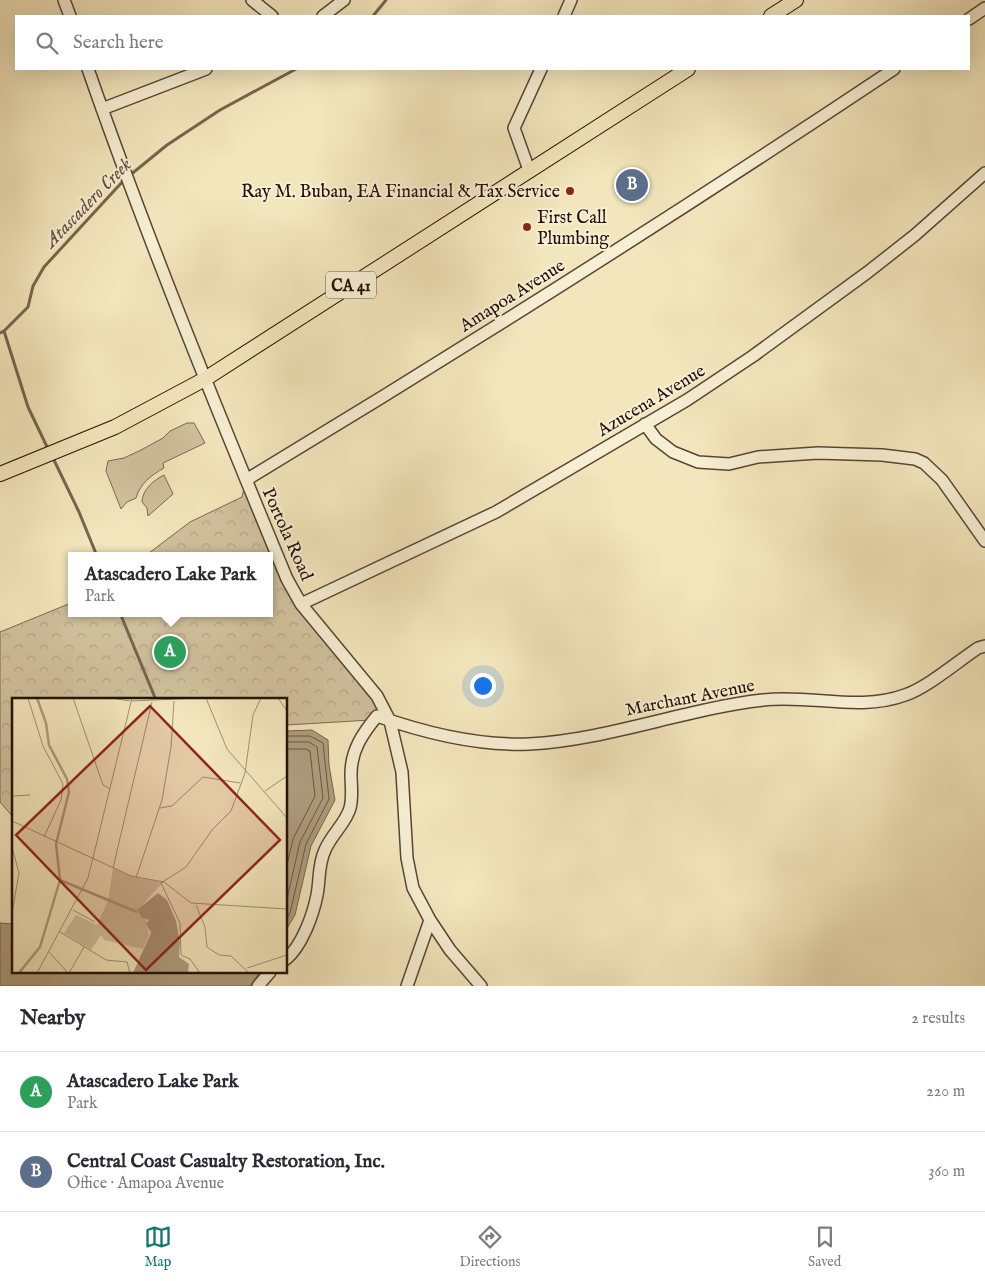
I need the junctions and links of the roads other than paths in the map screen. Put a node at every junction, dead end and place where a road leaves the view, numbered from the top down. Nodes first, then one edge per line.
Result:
1 (64, 0) edge
2 (252, 0) edge
3 (344, 0) edge
4 (571, 0) edge
5 (796, 0) edge
6 (985, 8) edge
7 (70, 15) edge
8 (271, 15) edge
9 (324, 15) edge
10 (564, 15) edge
11 (773, 15) edge
12 (970, 18) edge
13 (88, 70) edge
14 (203, 70) edge
15 (541, 70) edge
16 (686, 70) edge
17 (892, 70) edge
18 (102, 109) junction
19 (529, 170) junction
20 (985, 173) edge
21 (205, 379) junction
22 (645, 424) junction
23 (0, 474) edge
24 (246, 480) junction
25 (985, 541) edge
26 (301, 604) junction
27 (985, 646) edge
28 (390, 721) junction
29 (430, 920) junction
30 (288, 957) edge
31 (268, 974) edge
32 (258, 986) edge
33 (407, 986) edge
34 (481, 986) edge

1 - 7 street
2 - 8 street
3 - 9 street
4 - 10 street
5 - 11 main road
6 - 12 street
13 - 18 street, Portola Road
14 - 18 street
15 - 19 street
16 - 19 main road, CA 41 / CA 41
17 - 24 street, Amapoa Avenue
18 - 21 street, Portola Road
19 - 21 main road, CA 41 / CA 41
20 - 22 street, Azucena Avenue
21 - 23 main road, CA 41 / CA 41
21 - 24 street, Portola Road
22 - 25 street
22 - 26 street, Azucena Avenue
24 - 26 street, Portola Road
26 - 28 street, Portola Road
27 - 28 street, Marchant Avenue
28 - 29 street, Portola Road
28 - 30 street
29 - 33 street
29 - 34 street, Portola Road
31 - 32 street

